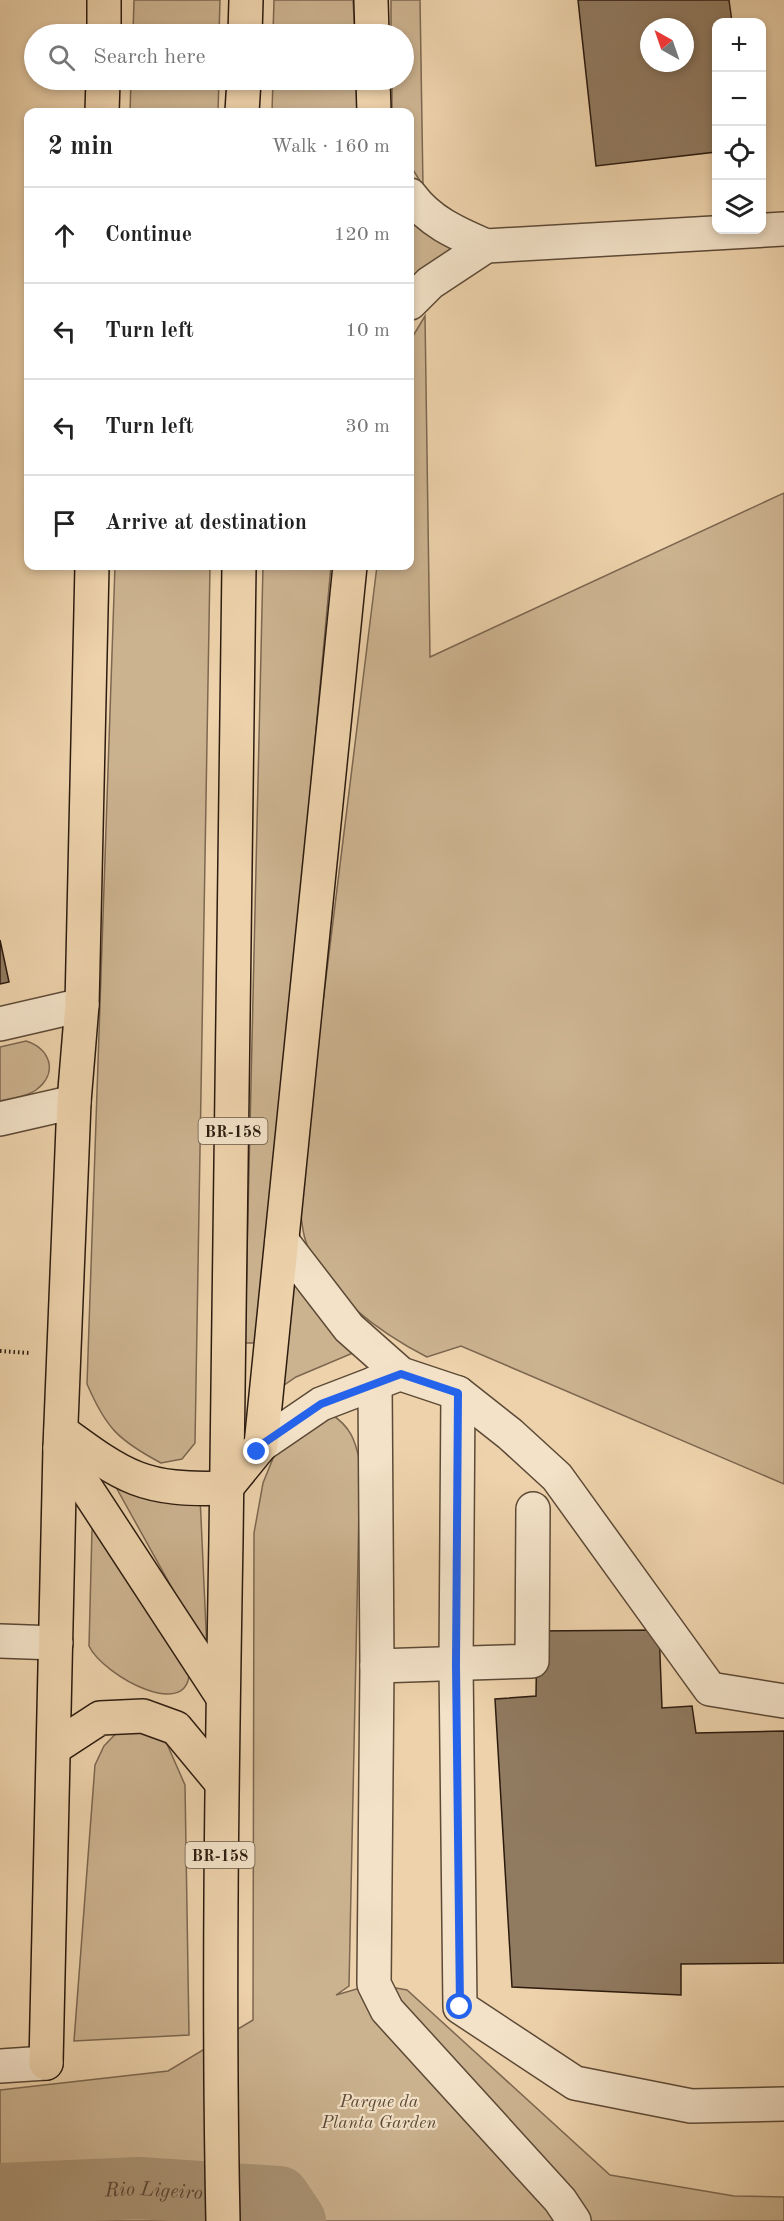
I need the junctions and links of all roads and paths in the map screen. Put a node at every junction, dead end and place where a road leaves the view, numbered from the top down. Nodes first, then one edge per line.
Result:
1 (104, 0) edge
2 (246, 0) edge
3 (371, 0) edge
4 (104, 24) edge
5 (245, 24) edge
6 (372, 24) edge
7 (103, 90) edge
8 (243, 90) edge
9 (373, 90) edge
10 (102, 108) edge
11 (242, 108) edge
12 (374, 108) edge
13 (414, 201) edge
14 (784, 229) edge
15 (486, 246) junction
16 (414, 299) edge
17 (92, 570) edge
18 (239, 570) edge
19 (350, 570) edge
20 (81, 1005) junction
21 (0, 1024) edge
22 (74, 1102) junction
23 (0, 1119) edge
24 (282, 1241) junction
25 (0, 1351) edge
26 (30, 1353) dead end
27 (388, 1379) junction
28 (458, 1393) junction
29 (61, 1439) junction
30 (261, 1445) junction
31 (226, 1488) junction
32 (533, 1509) dead end
33 (0, 1641) edge
34 (56, 1643) junction
35 (456, 1665) junction
36 (377, 1666) junction
37 (222, 1696) junction
38 (784, 1701) edge
39 (54, 1748) junction
40 (220, 1781) junction
41 (46, 2063) joint
42 (0, 2066) edge
43 (784, 2104) edge
44 (223, 2221) edge
45 (574, 2221) edge

1 - 4 main road
2 - 5 main road
3 - 6 main road
7 - 10 main road
8 - 11 main road
9 - 12 main road
13 - 15 street
14 - 15 street
15 - 16 street
17 - 20 main road
18 - 31 main road, BR-158
19 - 24 main road
20 - 21 street
20 - 22 main road
22 - 23 street
22 - 29 main road
24 - 27 street
24 - 30 main road
25 - 26 path
27 - 28 street
27 - 30 street
27 - 36 street
28 - 35 street
28 - 38 street
29 - 31 main road
29 - 34 main road
29 - 37 main road
30 - 31 main road
31 - 37 main road, BR-158
32 - 35 street
33 - 34 street
34 - 39 main road
35 - 36 street
35 - 43 street
36 - 45 street
37 - 40 main road, BR-158
39 - 40 main road
39 - 41 main road
40 - 44 main road, BR-158
41 - 42 street

